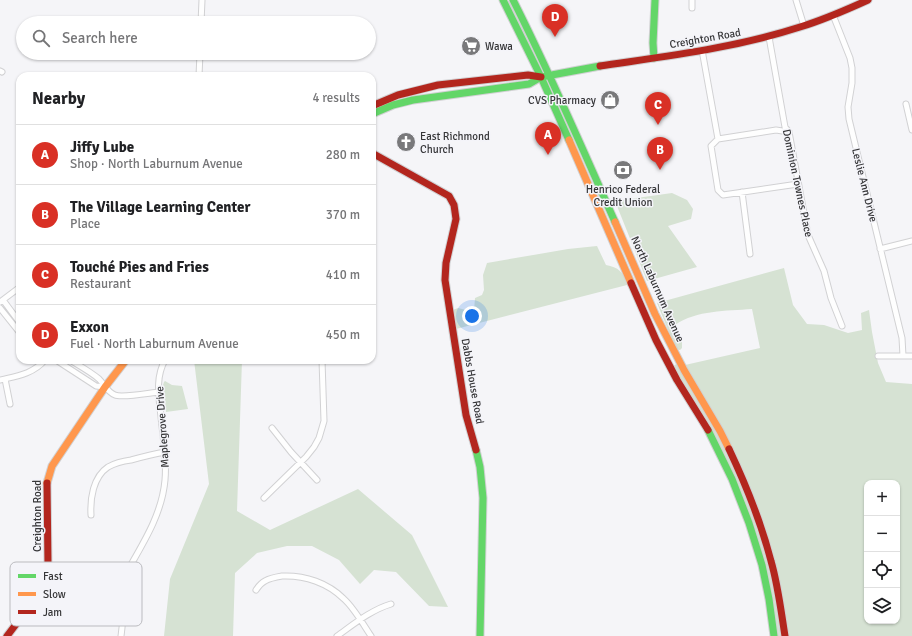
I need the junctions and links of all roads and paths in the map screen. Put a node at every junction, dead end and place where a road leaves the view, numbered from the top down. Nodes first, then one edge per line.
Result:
1 (202, 0) edge
2 (503, 0) edge
3 (513, 0) edge
4 (655, 0) edge
5 (692, 0) edge
6 (796, 0) edge
7 (868, 0) edge
8 (692, 8) dead end
9 (833, 15) junction
10 (201, 16) edge
11 (804, 26) junction
12 (769, 36) junction
13 (702, 50) junction
14 (654, 58) junction
15 (200, 60) edge
16 (199, 72) edge
17 (550, 75) junction
18 (541, 77) junction
19 (376, 104) edge
20 (906, 104) dead end
21 (376, 112) edge
22 (912, 130) edge
23 (789, 132) junction
24 (718, 139) junction
25 (376, 155) edge
26 (798, 184) junction
27 (742, 192) junction
28 (912, 241) edge
29 (880, 249) junction
30 (750, 254) dead end
31 (16, 291) edge
32 (2, 301) edge
33 (0, 308) edge
34 (16, 318) edge
35 (842, 326) dead end
36 (16, 328) edge
37 (878, 356) dead end
38 (903, 356) junction
39 (912, 356) edge
40 (40, 364) edge
41 (62, 364) edge
42 (77, 364) edge
43 (123, 364) edge
44 (163, 364) edge
45 (322, 364) edge
46 (2, 380) edge
47 (104, 387) junction
48 (159, 392) junction
49 (10, 404) dead end
50 (272, 428) dead end
51 (165, 452) junction
52 (301, 463) junction
53 (317, 480) dead end
54 (264, 498) dead end
55 (91, 516) dead end
56 (48, 562) edge
57 (132, 562) edge
58 (256, 590) dead end
59 (390, 604) dead end
60 (360, 620) junction
61 (15, 626) edge
62 (122, 626) edge
63 (7, 636) edge
64 (121, 636) edge
65 (337, 636) edge
66 (371, 636) edge
67 (480, 636) edge
68 (774, 636) edge
69 (785, 636) edge

1 - 10 street
2 - 18 main road, North Laburnum Avenue
3 - 17 main road, North Laburnum Avenue
4 - 14 main road
5 - 8 street
6 - 11 street
7 - 9 main road, Creighton Road
9 - 11 main road, Creighton Road
9 - 29 street, Leslie Ann Drive
11 - 12 main road, Creighton Road
12 - 13 main road, Creighton Road
12 - 23 street, Dominion Townes Place
13 - 14 main road, Creighton Road
13 - 24 street
14 - 17 main road, Creighton Road
15 - 16 street
17 - 18 main road, Creighton Road
17 - 69 main road, North Laburnum Avenue
18 - 19 main road, Creighton Road
18 - 21 main road, Creighton Road
18 - 68 main road, North Laburnum Avenue
20 - 22 street
23 - 24 street
23 - 26 street, Dominion Townes Place
24 - 27 street
25 - 67 main road, Dabbs House Road
26 - 27 street
26 - 35 street, Dominion Townes Place
27 - 30 street
28 - 29 street
29 - 38 street, Leslie Ann Drive
31 - 32 street
32 - 34 street
33 - 36 street
37 - 38 street
38 - 39 street
40 - 46 street
41 - 47 street
42 - 47 street
43 - 47 main road, Creighton Road
44 - 48 street, Maplegrove Drive
45 - 52 street
46 - 49 street
47 - 48 street
47 - 56 main road, Creighton Road
48 - 51 street, Maplegrove Drive
50 - 52 street
51 - 55 street
51 - 57 street, Maplegrove Drive
52 - 53 street
52 - 54 street
58 - 60 street
59 - 60 street
60 - 65 street
60 - 66 street
61 - 63 main road, Creighton Road
62 - 64 street, Maplegrove Drive

